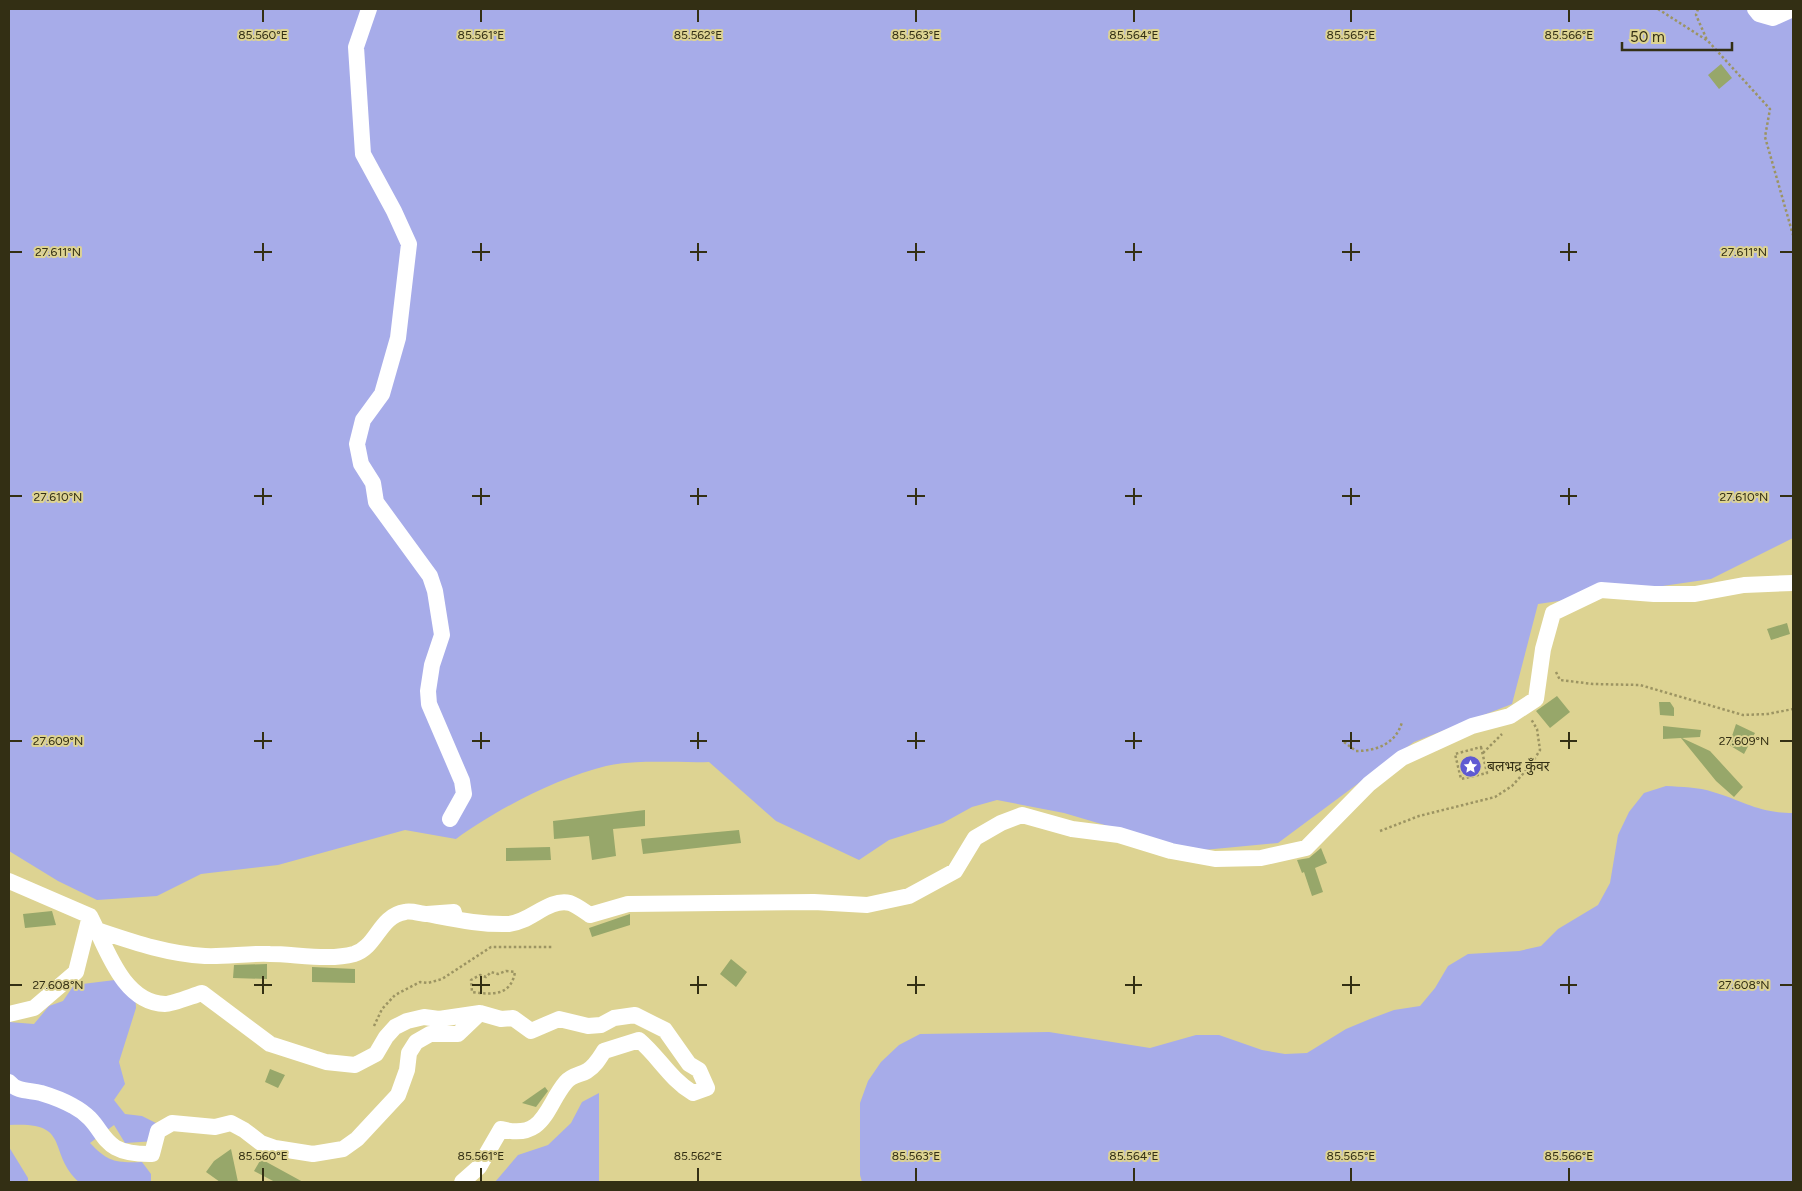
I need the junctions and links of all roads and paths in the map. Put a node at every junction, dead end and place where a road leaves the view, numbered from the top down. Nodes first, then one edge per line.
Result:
1 (369, 9) edge
2 (1658, 9) edge
3 (1698, 9) edge
4 (1755, 9) edge
5 (1793, 9) edge
6 (1708, 41) junction
7 (1793, 235) edge
8 (1793, 583) edge
9 (1543, 649) junction
10 (1524, 706) junction
11 (1793, 709) edge
12 (1402, 722) dead end
13 (1344, 742) dead end
14 (1481, 747) joint
15 (450, 819) dead end
16 (1380, 831) dead end
17 (9, 881) edge
18 (454, 912) dead end
19 (427, 914) junction
20 (94, 923) junction
21 (552, 947) dead end
22 (471, 980) joint
23 (480, 1013) junction
24 (9, 1014) edge
25 (372, 1030) dead end
26 (9, 1082) edge
27 (462, 1182) edge

1 - 15 street
2 - 6 path
3 - 6 path
4 - 5 street
6 - 7 path
8 - 9 street
9 - 10 street
9 - 11 path
10 - 16 path
10 - 19 street
12 - 13 path
14 - 14 path
17 - 20 street
18 - 19 street
19 - 20 street
20 - 23 street
20 - 24 street
21 - 25 path
22 - 22 path
23 - 26 street
23 - 27 street

